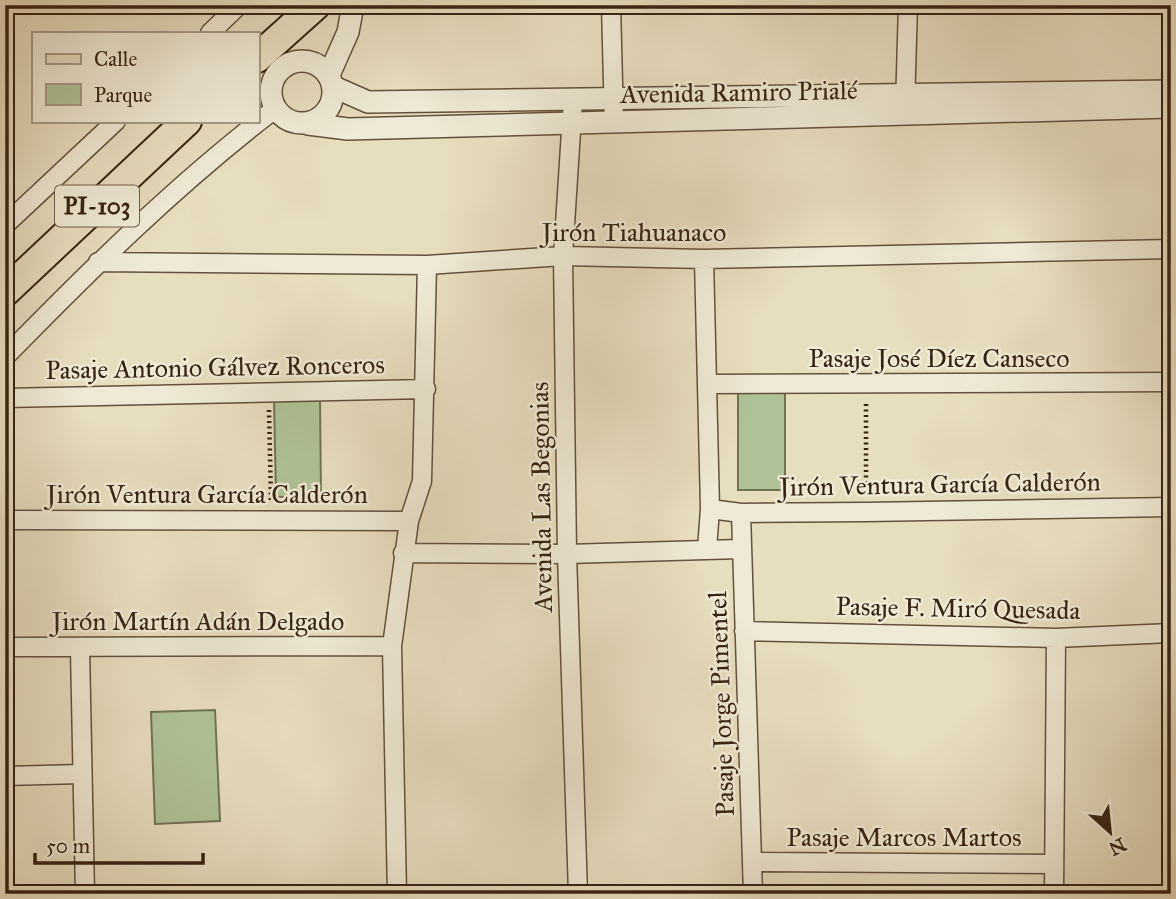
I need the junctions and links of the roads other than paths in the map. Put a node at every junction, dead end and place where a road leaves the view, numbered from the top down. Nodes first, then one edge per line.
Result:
1 (239, 5) edge
2 (316, 5) edge
3 (353, 5) edge
4 (611, 5) edge
5 (908, 5) edge
6 (210, 32) edge
7 (285, 34) junction
8 (259, 56) edge
9 (309, 61) junction
10 (331, 81) junction
11 (1171, 91) edge
12 (268, 97) edge
13 (614, 97) junction
14 (573, 100) junction
15 (905, 107) junction
16 (1171, 107) edge
17 (115, 122) edge
18 (186, 122) edge
19 (251, 122) edge
20 (614, 122) junction
21 (308, 124) junction
22 (572, 124) junction
23 (5, 225) edge
24 (1171, 249) edge
25 (564, 256) junction
26 (704, 259) junction
27 (98, 262) junction
28 (428, 265) junction
29 (9, 280) edge
30 (5, 357) edge
31 (1171, 382) edge
32 (708, 384) junction
33 (426, 389) junction
34 (5, 398) edge
35 (1171, 508) edge
36 (710, 509) junction
37 (741, 513) junction
38 (5, 520) edge
39 (409, 521) junction
40 (707, 549) junction
41 (740, 549) junction
42 (403, 553) junction
43 (567, 554) junction
44 (744, 631) junction
45 (1171, 633) edge
46 (1056, 638) junction
47 (391, 646) junction
48 (5, 647) edge
49 (80, 649) junction
50 (81, 774) junction
51 (5, 776) edge
52 (754, 862) junction
53 (1054, 864) junction
54 (85, 894) edge
55 (397, 894) edge
56 (578, 894) edge
57 (753, 894) edge
58 (1054, 894) edge

1 - 6 street
2 - 7 main road
3 - 10 street
4 - 13 street
5 - 15 street
7 - 8 main road
7 - 9 street
9 - 10 street
9 - 12 street
10 - 14 street, Avenida Ramiro Prialé
10 - 21 street
11 - 15 street, Avenida Ramiro Prialé
12 - 21 street
13 - 14 street, Avenida Ramiro Prialé
13 - 15 street, Avenida Ramiro Prialé
13 - 20 street
14 - 22 street, Avenida Las Begonias
15 - 16 street, Avenida Ramiro Prialé
15 - 20 street, Avenida Ramiro Prialé
17 - 23 street
18 - 29 main road, PI-103
19 - 27 street
20 - 22 street, Avenida Ramiro Prialé
21 - 22 street, Avenida Ramiro Prialé
22 - 25 street, Avenida Las Begonias
24 - 26 street, Jirón Tiahuanaco
25 - 26 street, Jirón Tiahuanaco
25 - 28 street, Jirón Tiahuanaco
25 - 43 street, Avenida Las Begonias
26 - 32 street
27 - 28 street, Jirón Tiahuanaco
27 - 30 street
28 - 33 street
31 - 32 street, Pasaje José Díez Canseco
32 - 36 street
33 - 34 street, Pasaje Antonio Gálvez Ronceros
33 - 39 street
35 - 37 street, Jirón Ventura García Calderón
36 - 37 street, Jirón Ventura García Calderón
36 - 40 street
37 - 41 street, Pasaje Jorge Pimentel
38 - 39 street, Jirón Ventura García Calderón
39 - 42 street
40 - 41 street
40 - 43 street
41 - 44 street, Pasaje Jorge Pimentel
42 - 43 street
42 - 47 street
43 - 56 street, Avenida Las Begonias
44 - 46 street, Pasaje F. Miró Quesada
44 - 52 street, Pasaje Jorge Pimentel
45 - 46 street, Pasaje F. Miró Quesada
46 - 53 street
47 - 49 street, Jirón Martín Adán Delgado
47 - 55 street
48 - 49 street, Jirón Martín Adán Delgado
49 - 50 street
50 - 51 street
50 - 54 street
52 - 53 street, Pasaje Marcos Martos
52 - 57 street, Pasaje Jorge Pimentel
53 - 58 street

